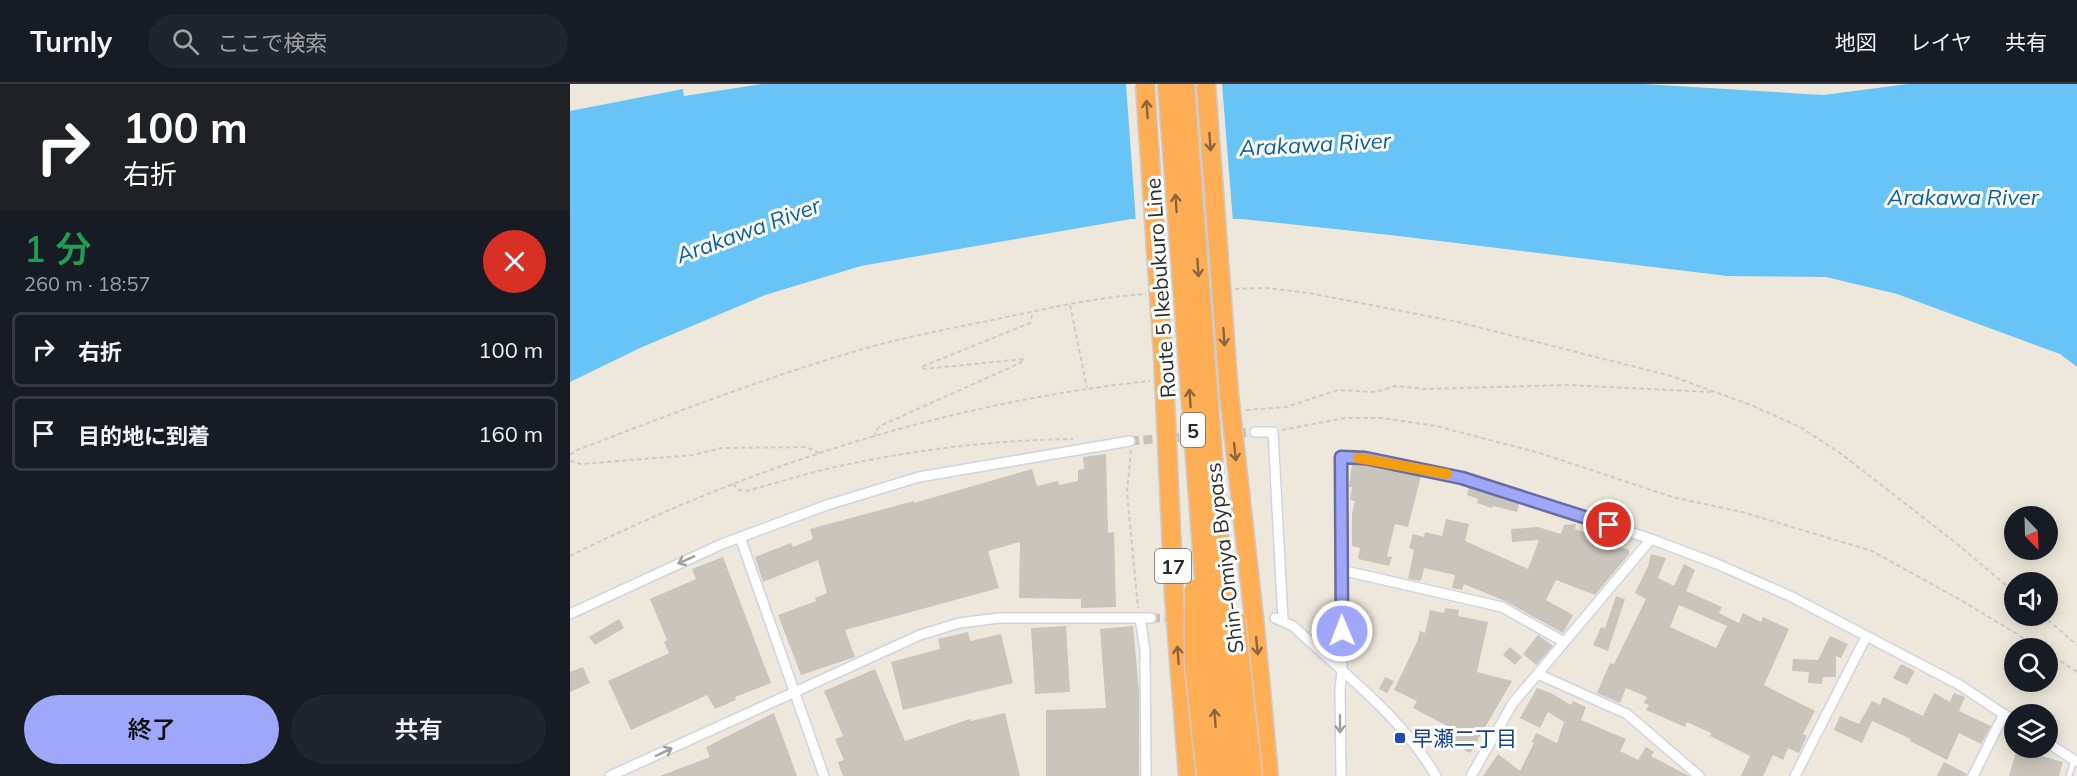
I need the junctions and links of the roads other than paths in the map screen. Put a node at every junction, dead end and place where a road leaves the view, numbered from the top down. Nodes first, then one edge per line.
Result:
1 (1145, 84) edge
2 (1167, 84) edge
3 (1185, 84) edge
4 (1206, 84) edge
5 (1255, 432) tunnel mouth
6 (1130, 441) tunnel mouth
7 (1203, 447) junction
8 (740, 537) junction
9 (1651, 539) junction
10 (1341, 570) junction
11 (570, 614) edge
12 (1140, 618) junction
13 (1151, 618) tunnel mouth
14 (1866, 637) junction
15 (1564, 642) junction
16 (1342, 672) junction
17 (1538, 674) junction
18 (794, 692) junction
19 (2004, 714) joint
20 (2058, 750) edge
21 (2075, 761) edge
22 (610, 776) edge
23 (824, 776) edge
24 (1146, 776) edge
25 (1188, 776) edge
26 (1206, 776) edge
27 (1219, 776) edge
28 (1237, 776) edge
29 (1253, 776) edge
30 (1269, 776) edge
31 (1341, 776) edge
32 (1436, 776) edge
33 (1471, 776) edge
34 (1699, 776) edge
35 (1795, 776) edge
36 (1973, 776) edge
37 (2069, 776) edge

25 -> 1 highway, Shin-Omiya Bypass / 17, bridge
7 -> 2 highway, Route 5 Ikebukuro Line / 5, bridge
3 -> 7 highway, Route 5 Ikebukuro Line / 5, bridge
4 -> 30 highway, Shin-Omiya Bypass, bridge
5 - 16 street
6 - 8 street
7 - 26 highway, bridge
27 -> 7 highway, Route 5 Ikebukuro Line / 5, bridge
7 - 28 highway, Route 5 Ikebukuro Line / 5, bridge
7 - 29 highway, bridge
8 -> 11 street
8 - 18 street
9 - 10 street
9 - 14 street
9 - 15 street
10 - 15 street
10 - 16 street
12 - 13 street
12 - 18 street
12 - 24 street
14 - 19 street
14 - 35 street
15 - 17 street
16 -> 31 street
16 - 32 street
17 - 33 street
17 - 34 street
22 -> 18 street
18 - 23 street
19 - 36 street
20 - 21 street
21 - 37 lane

